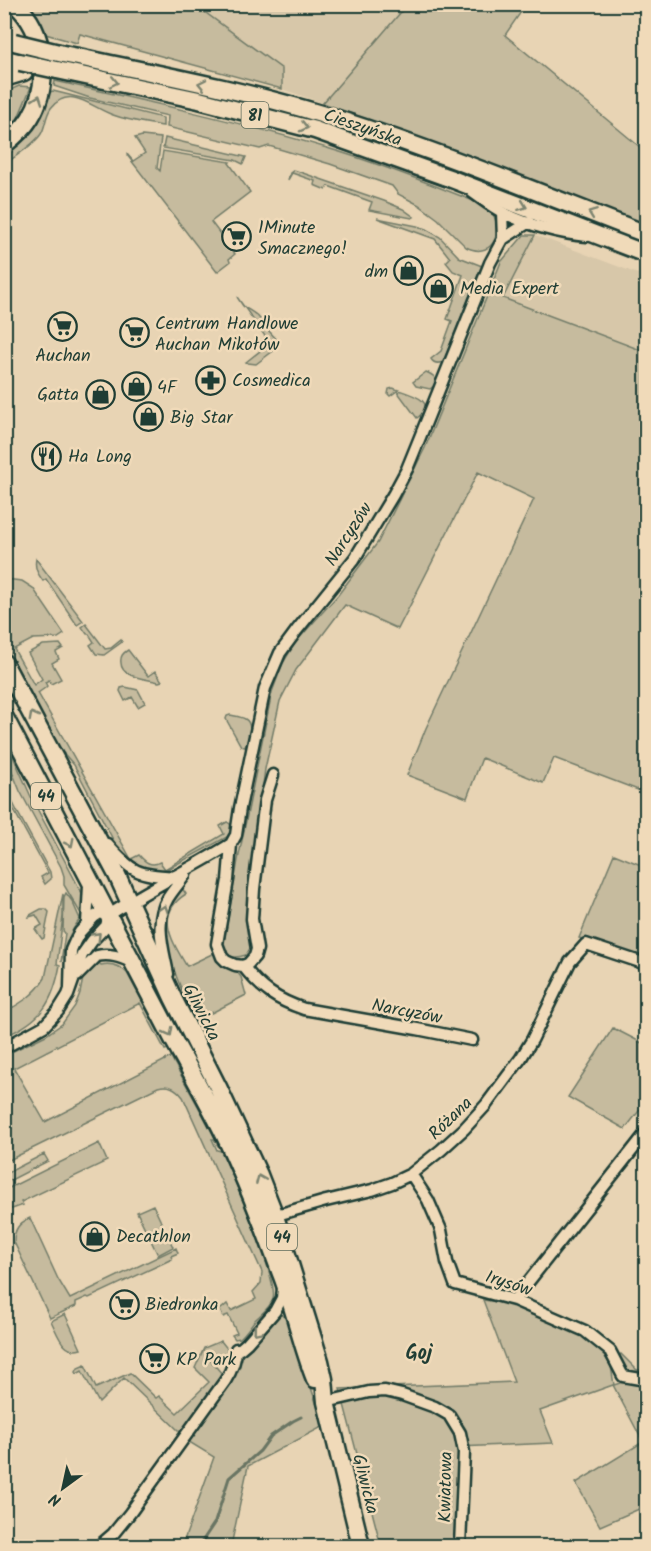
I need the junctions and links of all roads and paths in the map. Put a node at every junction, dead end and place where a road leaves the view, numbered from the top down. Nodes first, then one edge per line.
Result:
1 (15, 4) edge
2 (9, 41) edge
3 (58, 61) junction
4 (16, 64) edge
5 (4, 78) edge
6 (4, 145) edge
7 (449, 178) junction
8 (502, 212) junction
9 (529, 222) junction
10 (646, 234) edge
11 (605, 238) junction
12 (503, 239) junction
13 (646, 254) edge
14 (4, 663) edge
15 (4, 716) edge
16 (273, 775) dead end
17 (93, 829) junction
18 (231, 844) junction
19 (189, 870) junction
20 (88, 877) junction
21 (176, 877) junction
22 (130, 902) junction
23 (109, 915) junction
24 (87, 924) junction
25 (133, 962) junction
26 (646, 964) edge
27 (243, 966) junction
28 (72, 984) junction
29 (173, 998) junction
30 (472, 1040) dead end
31 (4, 1048) edge
32 (646, 1133) edge
33 (411, 1174) junction
34 (268, 1218) junction
35 (281, 1274) junction
36 (514, 1300) junction
37 (646, 1380) edge
38 (326, 1398) junction
39 (4, 1538) edge
40 (14, 1546) edge
41 (99, 1546) edge
42 (361, 1546) edge
43 (460, 1546) edge

6 -> 1 main road
2 - 3 main road, 81, bridge
3 - 4 main road, 81, bridge
3 -> 7 main road, Cieszyńska / 81
10 -> 3 main road, Cieszyńska / 81
4 - 5 main road
7 - 8 street
7 -> 11 main road, Cieszyńska / 81
8 - 9 street
8 - 12 street
9 - 11 street
9 - 12 street, Narcyzów
11 - 13 main road, Cieszyńska / 81
12 - 18 street, Narcyzów
17 -> 14 main road, Gliwicka / 44
15 -> 20 main road, Gliwicka / 44
16 - 27 street
17 - 21 street
17 - 22 main road, Gliwicka / 44
18 - 19 street
18 - 27 street, Narcyzów
19 - 21 street
29 -> 19 street
20 - 23 main road, Gliwicka / 44
20 - 24 street
21 - 22 street
22 - 23 street
22 - 29 main road, Gliwicka / 44
23 - 24 street
23 - 25 main road, Gliwicka / 44
28 -> 23 street
24 - 28 street
25 - 28 street
25 -> 34 main road, Gliwicka / 44
26 - 33 street, Różana
27 - 30 street, Narcyzów
28 - 31 street
34 -> 29 main road, Gliwicka / 44
32 - 36 street
33 - 34 street, Różana
33 - 36 street, Irysów
34 - 35 main road, Gliwicka / 44
34 - 38 main road, Gliwicka / 44
35 - 38 main road, Gliwicka / 44
35 -> 41 street, Gliwicka
36 - 37 street, Irysów
38 - 42 main road, Gliwicka / 44
38 - 43 street, Kwiatowa
39 - 40 street

